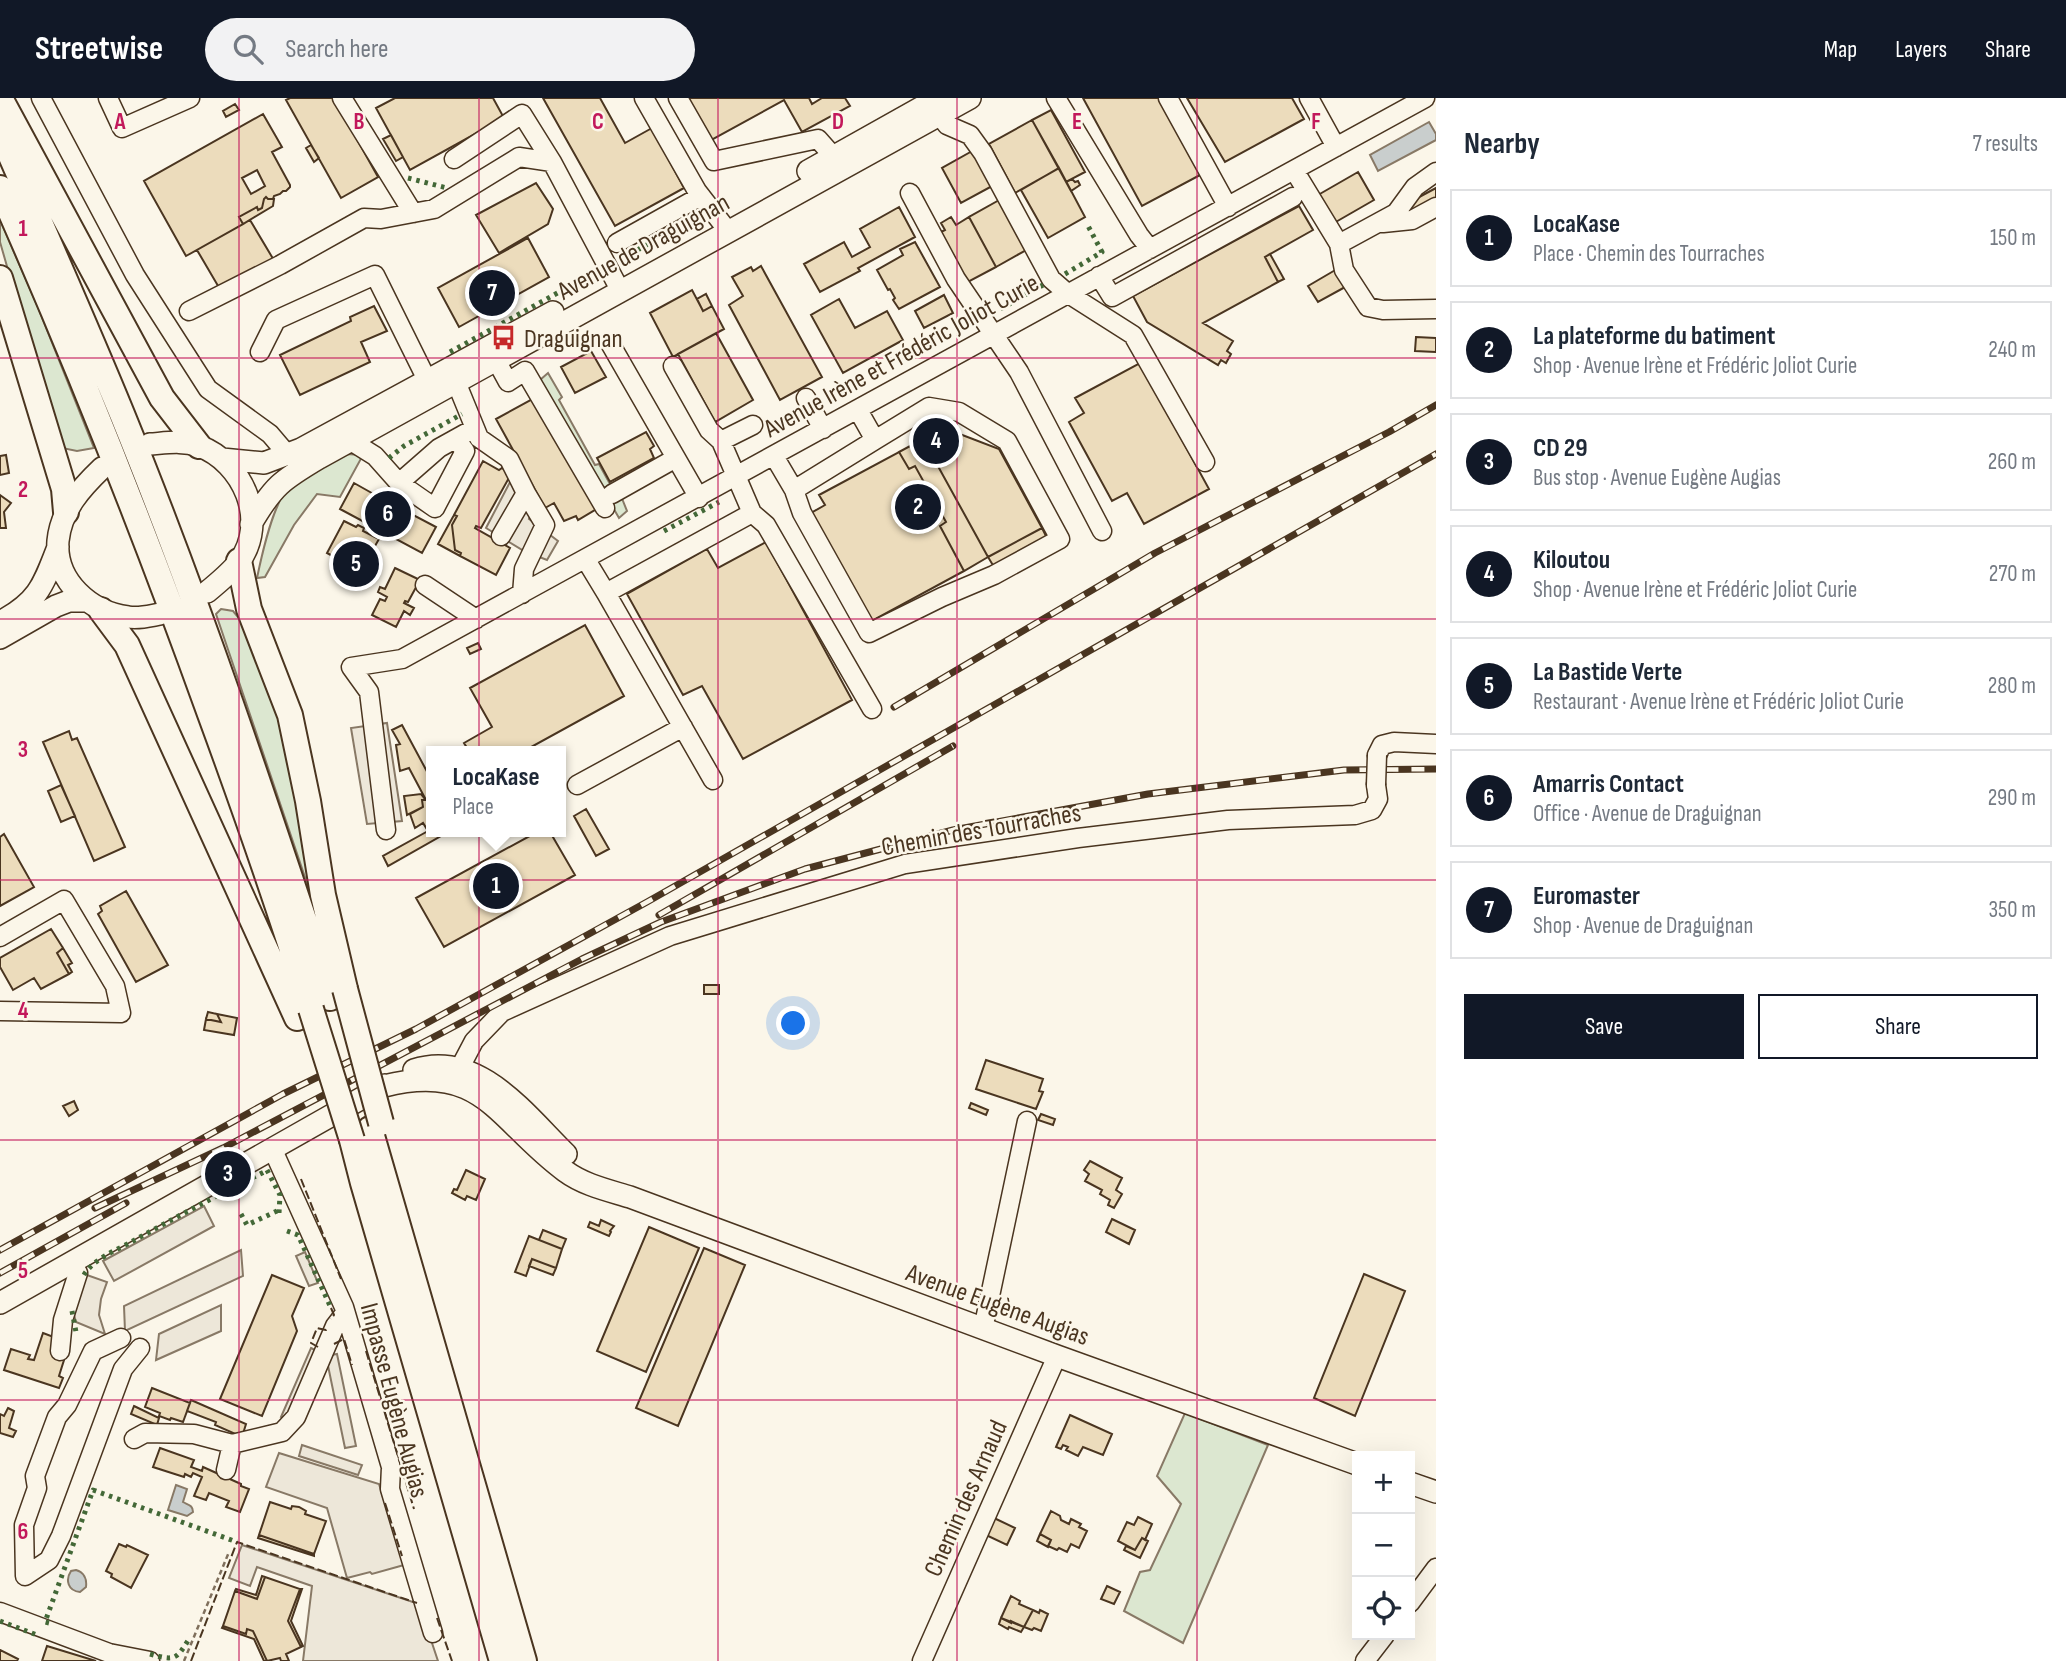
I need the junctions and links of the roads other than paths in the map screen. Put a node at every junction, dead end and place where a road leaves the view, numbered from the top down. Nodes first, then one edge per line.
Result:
1 (0, 98) edge
2 (41, 98) edge
3 (108, 98) edge
4 (190, 98) edge
5 (342, 98) edge
6 (644, 98) edge
7 (678, 98) edge
8 (970, 98) edge
9 (1056, 98) edge
10 (1168, 98) edge
11 (1309, 98) edge
12 (1425, 98) edge
13 (936, 105) edge
14 (0, 131) edge
15 (1336, 147) junction
16 (454, 159) dead end
17 (552, 162) junction
18 (839, 162) junction
19 (1294, 170) junction
20 (1436, 172) edge
21 (0, 188) edge
22 (910, 193) dead end
23 (701, 196) junction
24 (1293, 197) dead end
25 (1228, 207) junction
26 (1436, 207) edge
27 (413, 213) junction
28 (1376, 224) junction
29 (724, 226) junction
30 (617, 243) dead end
31 (1339, 244) junction
32 (1150, 250) junction
33 (1099, 276) junction
34 (0, 278) edge
35 (618, 284) junction
36 (1067, 293) junction
37 (1436, 309) edge
38 (190, 311) dead end
39 (995, 335) junction
40 (611, 345) dead end
41 (260, 352) dead end
42 (493, 353) junction
43 (673, 366) dead end
44 (453, 375) junction
45 (431, 388) junction
46 (806, 398) dead end
47 (858, 410) junction
48 (753, 425) dead end
49 (475, 428) junction
50 (823, 429) junction
51 (456, 439) junction
52 (351, 440) junction
53 (875, 440) junction
54 (721, 441) junction
55 (150, 444) dead end
56 (199, 446) junction
57 (287, 454) junction
58 (774, 456) junction
59 (676, 458) junction
60 (222, 459) junction
61 (1205, 462) dead end
62 (102, 468) dead end
63 (737, 476) junction
64 (399, 483) junction
65 (794, 490) junction
66 (526, 493) junction
67 (699, 498) junction
68 (66, 512) junction
69 (752, 513) junction
70 (251, 524) junction
71 (1102, 531) dead end
72 (501, 536) dead end
73 (58, 547) junction
74 (586, 560) junction
75 (239, 561) junction
76 (425, 585) dead end
77 (207, 592) dead end
78 (606, 593) junction
79 (522, 594) junction
80 (94, 605) junction
81 (160, 614) dead end
82 (476, 619) junction
83 (0, 622) edge
84 (0, 638) edge
85 (872, 709) dead end
86 (683, 727) junction
87 (1436, 744) edge
88 (713, 780) dead end
89 (577, 785) dead end
90 (386, 830) dead end
91 (0, 937) edge
92 (321, 1003) junction
93 (0, 1011) edge
94 (456, 1076) junction
95 (1027, 1121) dead end
96 (361, 1135) junction
97 (272, 1148) junction
98 (72, 1262) junction
99 (0, 1303) edge
100 (345, 1312) junction
101 (983, 1329) junction
102 (121, 1338) dead end
103 (140, 1348) dead end
104 (60, 1350) dead end
105 (1057, 1356) junction
106 (134, 1438) dead end
107 (232, 1444) junction
108 (1352, 1462) edge
109 (226, 1470) dead end
110 (1415, 1485) edge
111 (1436, 1492) edge
112 (1436, 1568) edge
113 (1415, 1596) edge
114 (0, 1612) edge
115 (433, 1633) dead end
116 (1381, 1640) edge
117 (150, 1661) edge
118 (502, 1661) edge
119 (524, 1661) edge
120 (922, 1661) edge
121 (1364, 1661) edge

1 - 56 highway
2 - 57 street
3 - 4 street
5 - 27 street
6 - 23 street
7 - 18 street
8 - 13 main road, Avenue de Draguignan
9 - 32 street
10 - 25 street
11 - 15 street
12 - 15 street, Avenue Irène et Frédéric Joliot Curie
13 - 18 main road, Avenue de Draguignan
13 - 36 street
14 - 92 highway
15 - 19 street, Avenue Irène et Frédéric Joliot Curie
16 - 17 street
17 - 27 street
17 - 35 street
18 - 29 main road, Avenue de Draguignan
19 - 25 street, Avenue Irène et Frédéric Joliot Curie
19 - 31 street
20 - 28 street
21 - 92 highway
22 - 39 street
23 - 29 street
23 - 30 street
24 - 33 street
25 - 32 street, Avenue Irène et Frédéric Joliot Curie
26 - 28 street
27 - 38 street
28 - 31 street
29 - 35 main road, Avenue de Draguignan
31 - 37 street
32 - 33 street, Avenue Irène et Frédéric Joliot Curie
33 - 36 street, Avenue Irène et Frédéric Joliot Curie
34 - 68 highway
35 - 42 main road, Avenue de Draguignan
36 - 39 street, Avenue Irène et Frédéric Joliot Curie
36 - 61 street
39 - 47 street, Avenue Irène et Frédéric Joliot Curie
39 - 71 street
40 - 59 street
41 - 45 street
42 - 44 main road, Avenue de Draguignan
42 - 59 street
43 - 54 street
44 - 45 main road, Avenue de Draguignan
44 - 49 street
45 - 52 main road, Avenue de Draguignan
45 - 57 main road, Avenue de Draguignan
46 - 50 street
47 - 50 street, Avenue Irène et Frédéric Joliot Curie
47 - 53 street
48 - 54 street
49 - 51 street
49 - 66 street
50 - 58 street, Avenue Irène et Frédéric Joliot Curie
51 - 64 street
51 - 64 street
52 - 64 street
52 - 70 main road, Avenue de Draguignan
53 - 65 street
53 - 65 street
54 - 63 street
55 - 56 main road
56 - 60 main road
57 - 60 main road, Avenue de Draguignan
58 - 63 street, Avenue Irène et Frédéric Joliot Curie
58 - 65 street
59 - 67 street
60 - 70 main road
62 - 68 main road
63 - 67 street, Avenue Irène et Frédéric Joliot Curie
63 - 69 street
66 - 72 street
66 - 79 street
67 - 74 street, Avenue Irène et Frédéric Joliot Curie
68 - 73 main road
69 - 78 street
69 - 85 street
70 - 75 main road
73 - 80 main road
73 - 83 main road
74 - 78 street
74 - 79 street, Avenue Irène et Frédéric Joliot Curie
75 - 77 main road
75 - 92 highway
76 - 82 street
78 - 86 street
79 - 82 street, Avenue Irène et Frédéric Joliot Curie
80 - 81 main road
80 - 84 main road
80 - 92 highway
82 - 90 street, Avenue Irène et Frédéric Joliot Curie
86 - 88 street
86 - 89 street
87 - 94 street, Chemin des Tourraches, bridge
91 - 93 street
92 - 96 highway
92 - 96 highway
94 - 97 main road, Avenue Eugène Augias
94 - 101 main road, Avenue Eugène Augias
95 - 101 street
96 - 118 highway
96 - 119 highway
97 - 98 main road, Avenue Eugène Augias
97 - 100 street, Impasse Eugène Augias
98 - 99 main road, Avenue Eugène Augias
98 - 104 street
100 - 107 street
100 - 115 street, Impasse Eugène Augias
101 - 105 main road, Avenue Eugène Augias
102 - 103 street
105 - 108 main road, Avenue Eugène Augias
105 - 120 street, Chemin des Arnaud
106 - 107 street
107 - 109 street
110 - 111 main road
112 - 113 street
114 - 117 street
116 - 121 street

